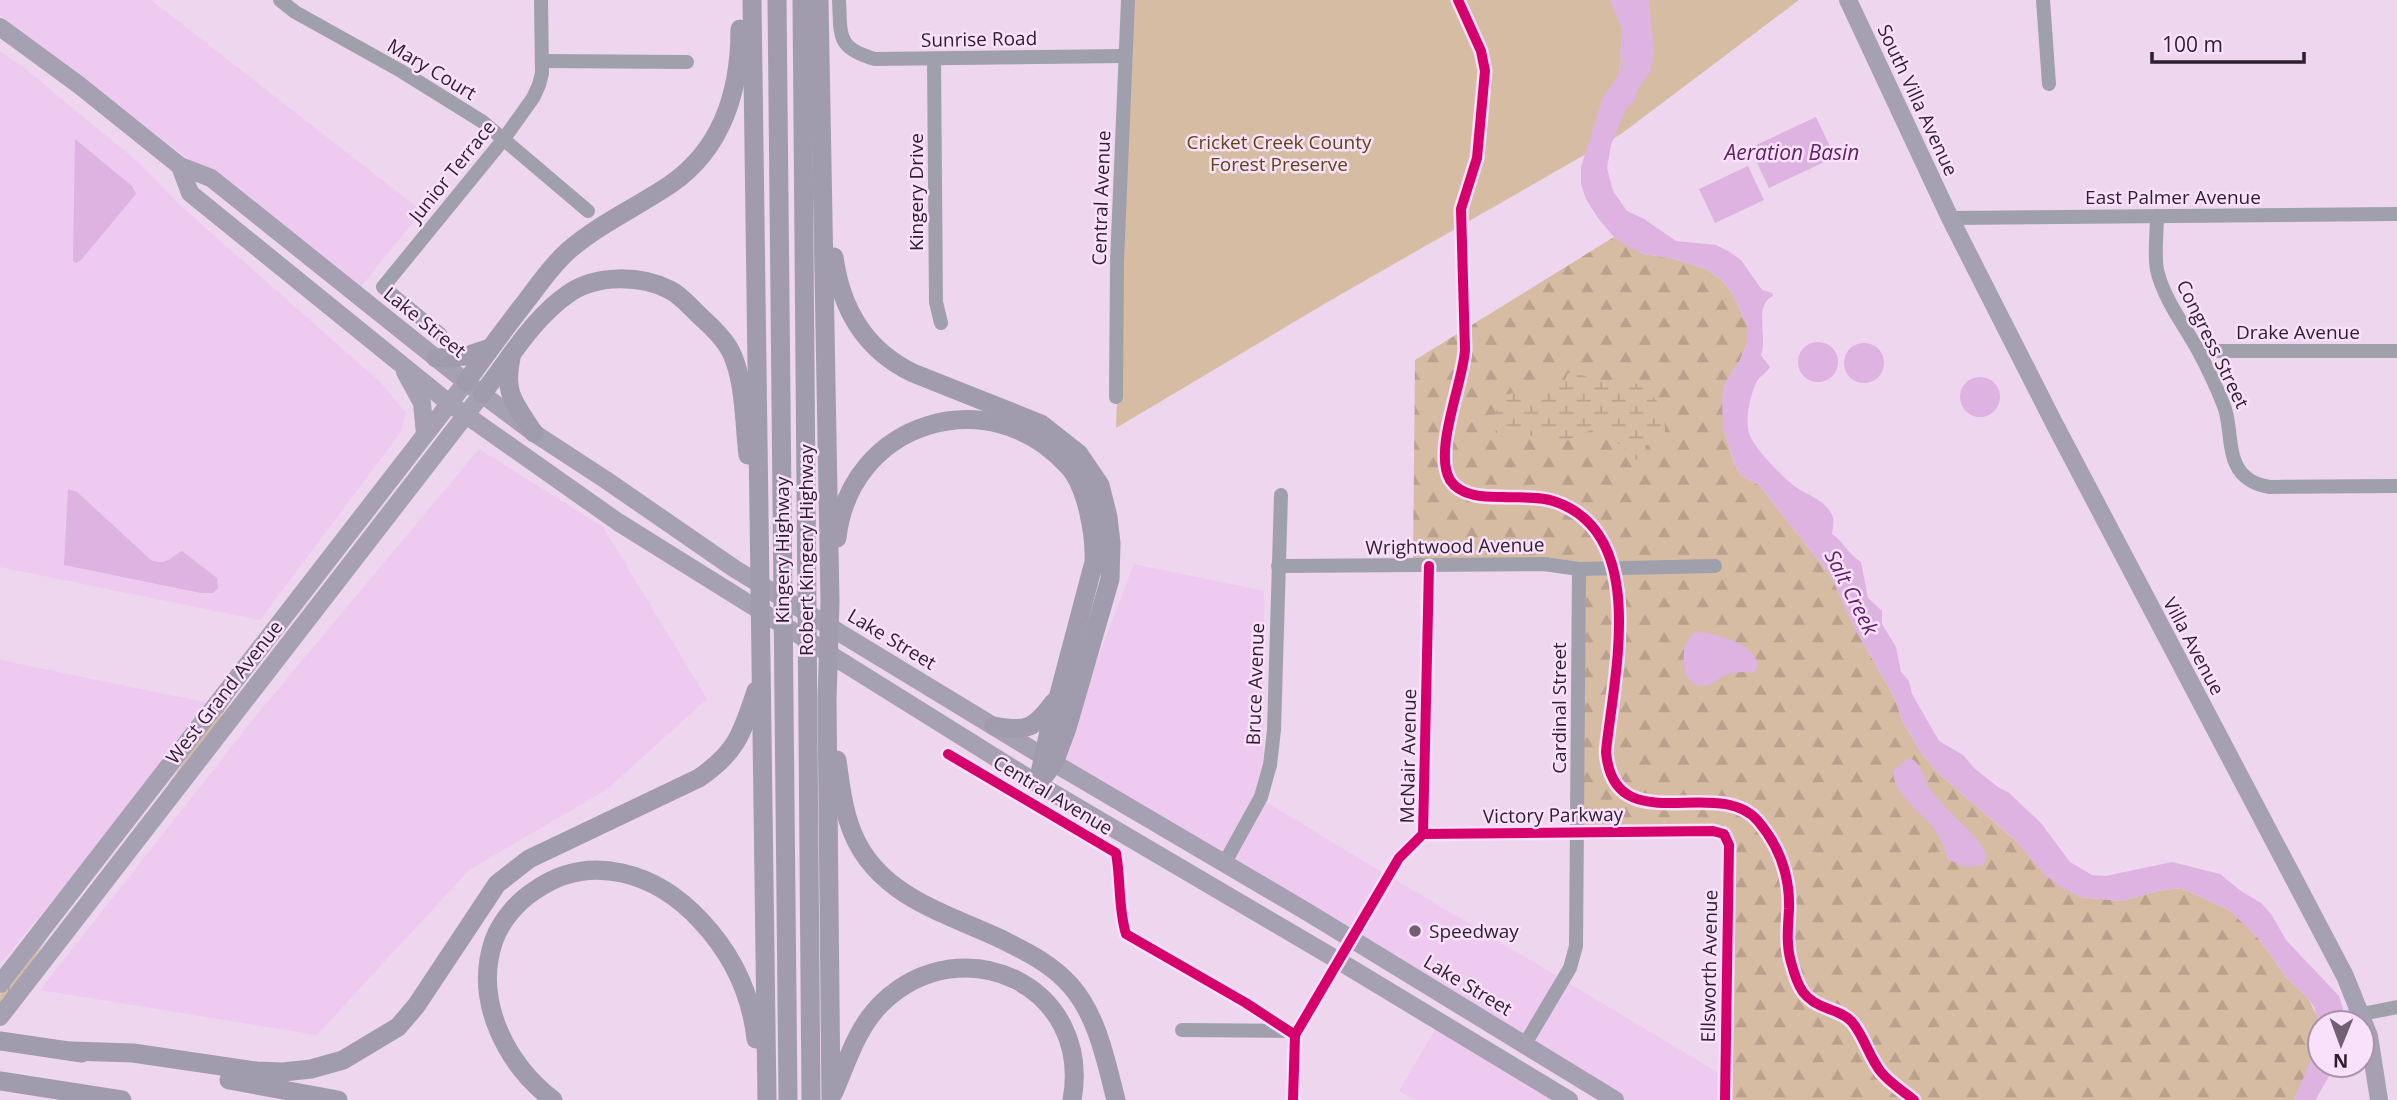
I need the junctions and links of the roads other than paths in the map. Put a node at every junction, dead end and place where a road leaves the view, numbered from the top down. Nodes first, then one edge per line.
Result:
1 (280, 0) edge
2 (541, 0) edge
3 (740, 0) edge
4 (752, 0) edge
5 (777, 0) edge
6 (802, 0) edge
7 (839, 0) edge
8 (1128, 0) edge
9 (1848, 0) edge
10 (2043, 0) edge
11 (819, 9) edge
12 (0, 27) edge
13 (1125, 56) junction
14 (934, 59) junction
15 (542, 61) junction
16 (687, 62) dead end
17 (2049, 84) dead end
18 (503, 140) junction
19 (180, 166) junction
20 (588, 211) dead end
21 (2397, 214) edge
22 (2157, 216) junction
23 (1950, 218) junction
24 (941, 323) dead end
25 (440, 334) dead end
26 (490, 348) junction
27 (2199, 351) junction
28 (2397, 351) edge
29 (512, 356) junction
30 (436, 358) junction
31 (400, 362) junction
32 (474, 388) junction
33 (1116, 397) dead end
34 (449, 403) junction
35 (466, 415) junction
36 (534, 433) junction
37 (425, 434) junction
38 (2397, 486) edge
39 (1281, 495) dead end
40 (760, 553) junction
41 (1278, 566) junction
42 (1429, 566) junction
43 (1715, 566) dead end
44 (1579, 569) junction
45 (830, 602) junction
46 (761, 673) junction
47 (1058, 696) junction
48 (827, 700) junction
49 (994, 726) junction
50 (948, 754) dead end
51 (1049, 760) junction
52 (1038, 784) junction
53 (1577, 832) junction
54 (1423, 834) junction
55 (1724, 834) joint
56 (1224, 864) junction
57 (1352, 939) junction
58 (1339, 961) junction
59 (0, 984) edge
60 (2397, 1007) edge
61 (2360, 1009) edge
62 (2376, 1011) edge
63 (0, 1017) edge
64 (1182, 1030) dead end
65 (1292, 1033) junction
66 (0, 1041) edge
67 (1525, 1044) junction
68 (71, 1051) junction
69 (2376, 1075) edge
70 (0, 1081) edge
71 (40, 1087) junction
72 (81, 1100) edge
73 (122, 1100) edge
74 (338, 1100) edge
75 (553, 1100) edge
76 (761, 1100) edge
77 (767, 1100) edge
78 (788, 1100) edge
79 (811, 1100) edge
80 (831, 1100) edge
81 (1072, 1100) edge
82 (1116, 1100) edge
83 (1293, 1100) edge
84 (1569, 1100) edge
85 (1615, 1100) edge
86 (1725, 1100) edge
87 (2379, 1100) edge

1 - 18 street, Mary Court
2 - 15 street, Junior Terrace
3 - 26 highway
4 - 40 highway
5 - 78 highway, Kingery Highway
6 - 79 highway, Robert Kingery Highway
7 - 14 street, Sunrise Road
8 - 13 street, Central Avenue
9 - 23 main road, South Villa Avenue
10 - 17 street
11 - 45 highway
11 - 51 highway
12 - 19 main road, Lake Street
13 - 14 street, Sunrise Road
13 - 33 street, Central Avenue
14 - 24 street, Kingery Drive
15 - 16 street
15 - 18 street, Junior Terrace
18 - 20 street, Mary Court
18 - 25 street, Junior Terrace
19 - 30 main road, Lake Street
19 - 31 main road, Lake Street
21 - 22 street, East Palmer Avenue
22 - 23 street, East Palmer Avenue
22 - 27 street, Congress Street
23 - 61 main road, Villa Avenue
26 - 30 highway
26 - 32 highway
27 - 28 street, Drake Avenue
27 - 38 street, Congress Street
29 - 32 highway
29 - 36 highway
29 - 40 highway
30 - 32 main road, Lake Street
31 - 34 main road, Lake Street
31 - 37 main road
32 - 34 main road, West Grand Avenue
32 - 35 main road, West Grand Avenue
32 - 36 main road, Lake Street
34 - 35 main road, Lake Street
34 - 37 main road, West Grand Avenue
35 - 52 main road, Lake Street
35 - 63 main road, West Grand Avenue
36 - 49 main road, Lake Street
37 - 59 main road, West Grand Avenue
39 - 41 street, Bruce Avenue
40 - 46 highway
41 - 42 street, Wrightwood Avenue
41 - 56 street, Bruce Avenue
42 - 44 street, Wrightwood Avenue
42 - 54 street, McNair Avenue
43 - 44 street, Wrightwood Avenue
44 - 53 street, Cardinal Street
45 - 47 highway
45 - 48 highway
46 - 68 highway
46 - 77 highway
47 - 49 highway
47 - 51 highway
48 - 80 highway
48 - 82 highway
49 - 51 main road, Lake Street
50 - 65 street, Central Avenue
51 - 52 highway
51 - 56 main road, Lake Street
52 - 58 main road, Lake Street
53 - 54 street, Victory Parkway
53 - 55 street, Victory Parkway
53 - 67 street, Cardinal Street
54 - 57 street, McNair Avenue
55 - 86 street, Ellsworth Avenue
56 - 57 main road, Lake Street
57 - 58 street, McNair Avenue
57 - 67 main road, Lake Street
58 - 65 street, McNair Avenue
58 - 84 main road, Lake Street
60 - 62 street
64 - 65 street
65 - 83 street
66 - 68 highway
67 - 85 main road, Lake Street
68 - 74 highway
69 - 87 main road, Villa Avenue
70 - 71 highway
71 - 72 highway
71 - 73 highway
75 - 76 highway
80 - 81 highway

